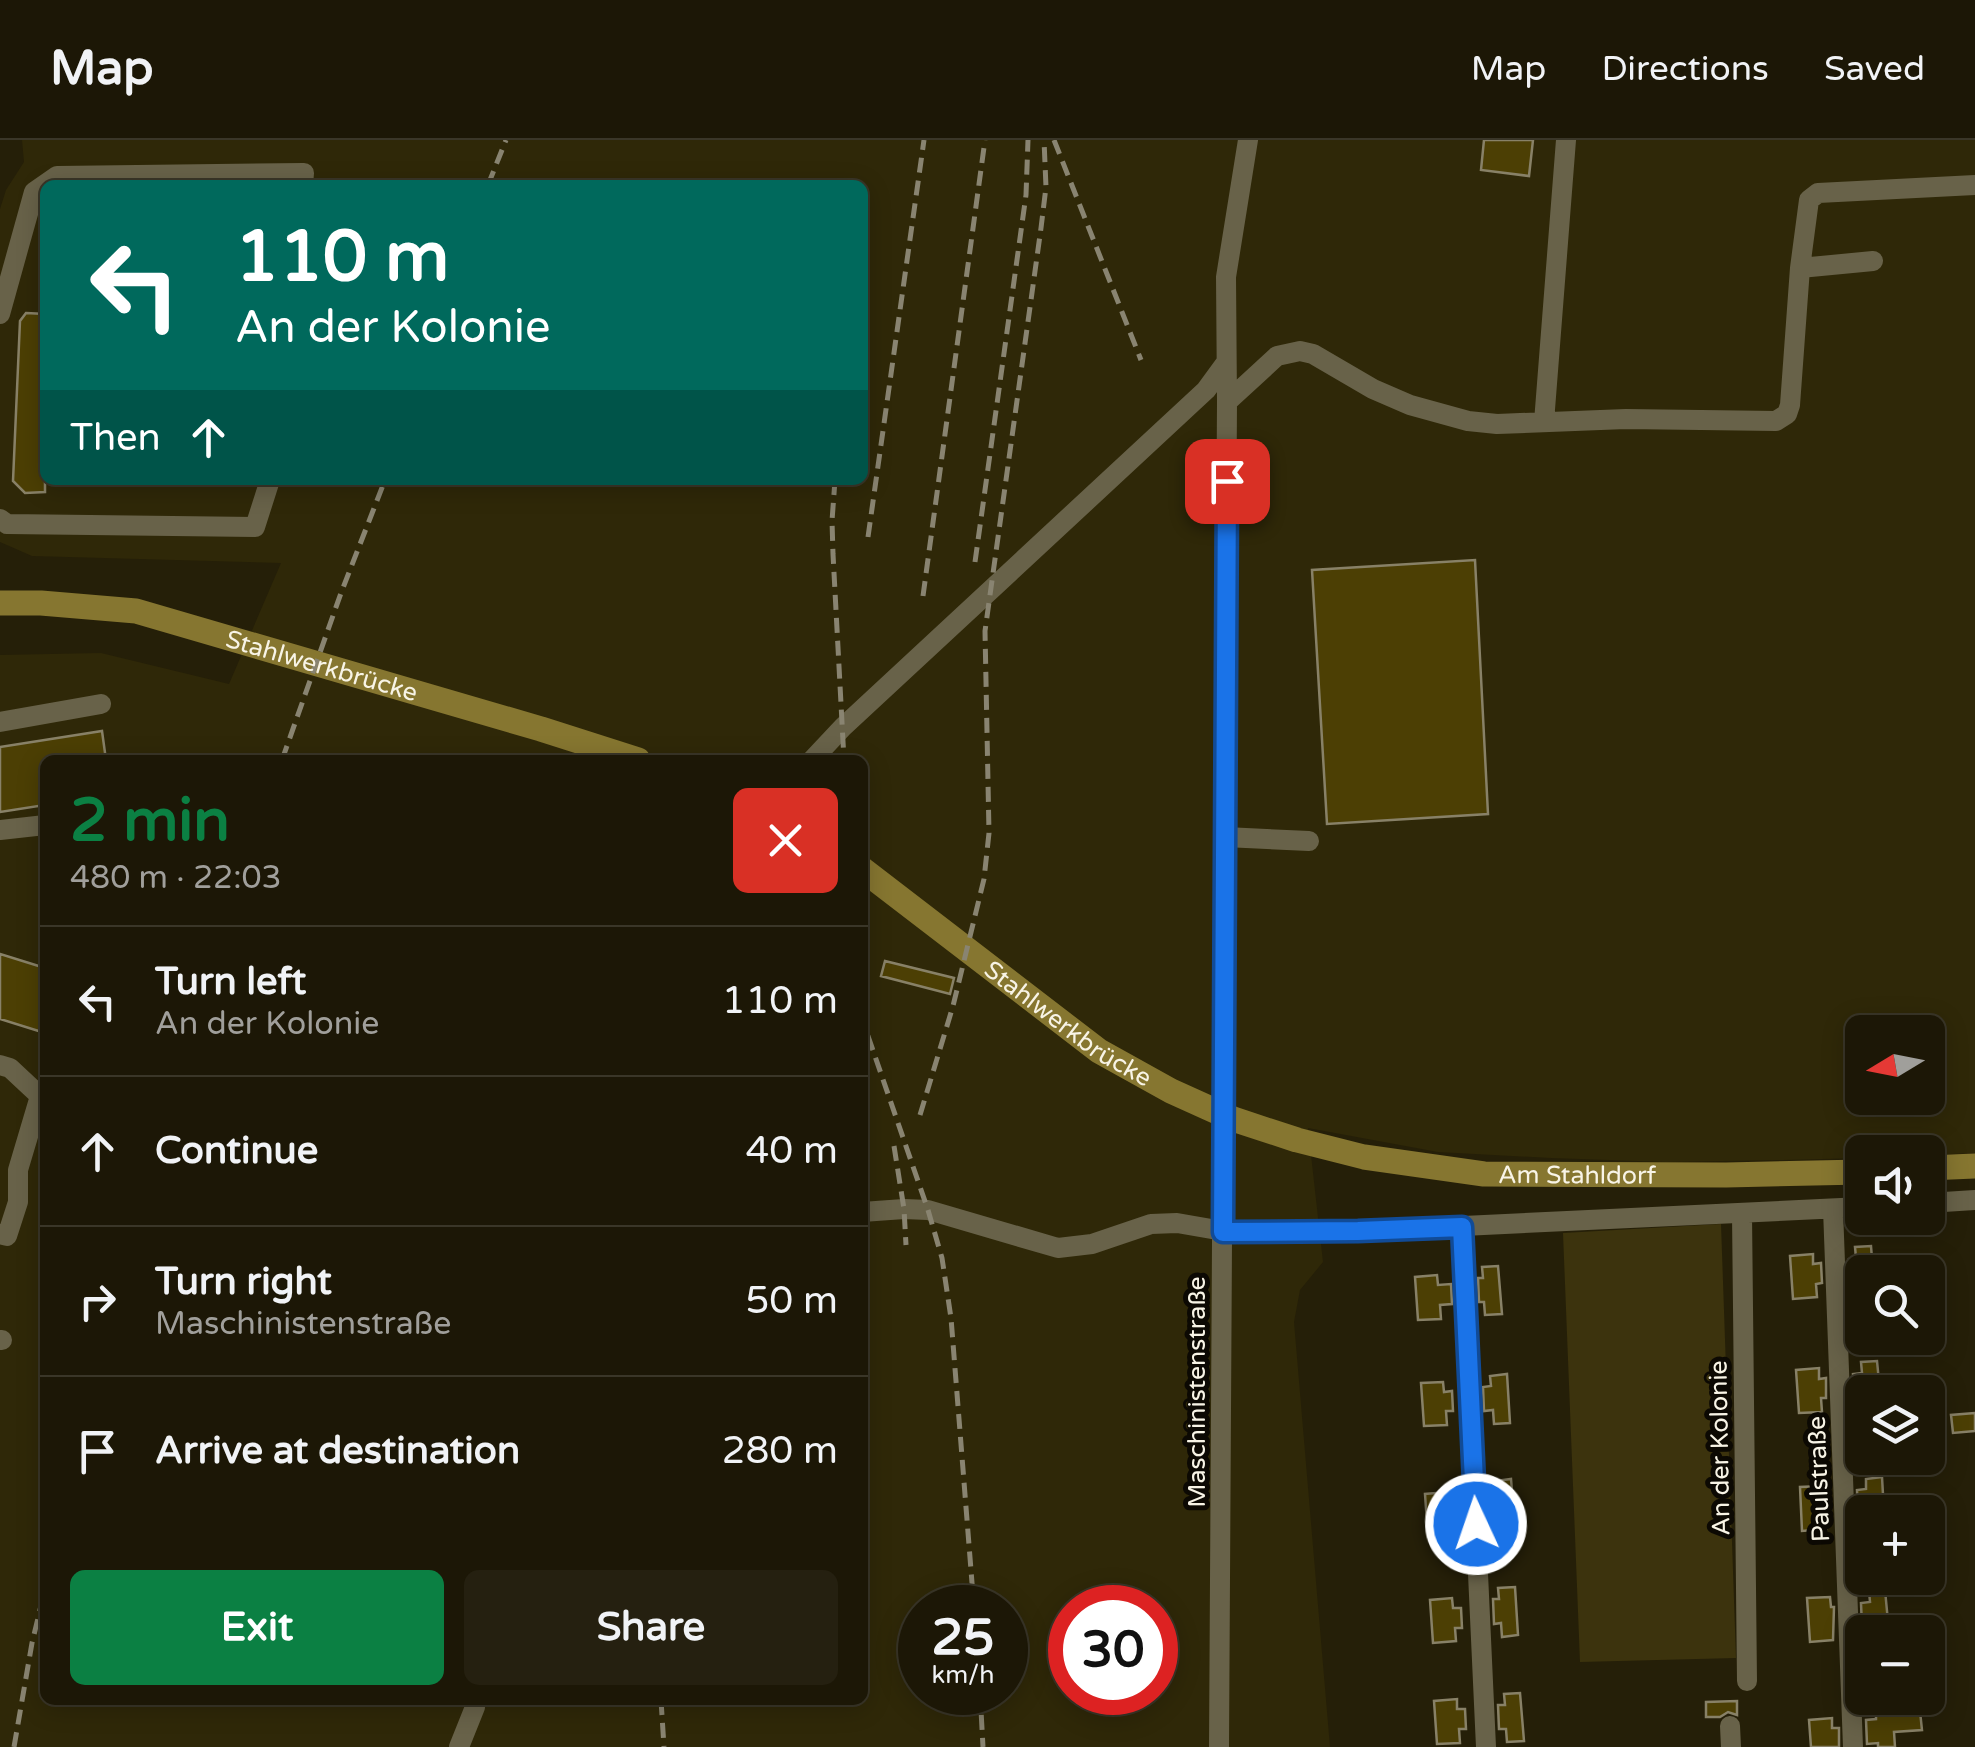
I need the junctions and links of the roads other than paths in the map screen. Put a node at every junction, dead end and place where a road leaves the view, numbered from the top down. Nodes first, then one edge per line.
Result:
1 (1248, 140) edge
2 (1566, 140) edge
3 (51, 180) edge
4 (304, 180) edge
5 (1975, 185) edge
6 (40, 188) edge
7 (10, 238) edge
8 (1873, 261) dead end
9 (1800, 268) junction
10 (0, 314) edge
11 (1226, 364) junction
12 (1228, 402) junction
13 (1544, 422) junction
14 (268, 485) edge
15 (0, 519) edge
16 (0, 603) edge
17 (102, 704) dead end
18 (0, 722) edge
19 (622, 755) edge
20 (817, 755) edge
21 (40, 825) edge
22 (0, 830) edge
23 (1225, 837) junction
24 (1309, 841) dead end
25 (868, 874) edge
26 (0, 1065) edge
27 (1297, 1140) joint
28 (1975, 1166) edge
29 (1945, 1167) edge
30 (1845, 1172) edge
31 (1975, 1200) edge
32 (1945, 1202) edge
33 (1845, 1208) edge
34 (1832, 1209) junction
35 (868, 1212) edge
36 (1742, 1214) junction
37 (1462, 1227) junction
38 (1223, 1232) junction
39 (0, 1234) edge
40 (1746, 1681) dead end
41 (474, 1705) edge
42 (458, 1747) edge
43 (1219, 1747) edge
44 (1486, 1747) edge
45 (1854, 1747) edge

1 - 11 street, Maschinistenstraße
2 - 13 street
3 - 4 street
5 - 9 street
6 - 7 street
7 - 10 street
8 - 9 street
9 - 13 street
11 - 12 street, Maschinistenstraße
11 - 20 street
12 - 13 street
12 - 23 street, Maschinistenstraße
14 - 15 street
16 - 19 main road, Stahlwerkbrücke
17 - 18 street
21 - 22 street
23 - 24 street
23 - 38 street, Maschinistenstraße
25 - 27 main road, Stahlwerkbrücke
26 - 39 street
27 - 30 main road, Am Stahldorf
28 - 29 main road
31 - 32 street
33 - 34 street
34 - 36 street
34 - 45 street, Paulstraße
35 - 38 street
36 - 37 street
36 - 40 street, An der Kolonie
37 - 38 street
37 - 44 street
38 - 43 street, Maschinistenstraße
41 - 42 street

